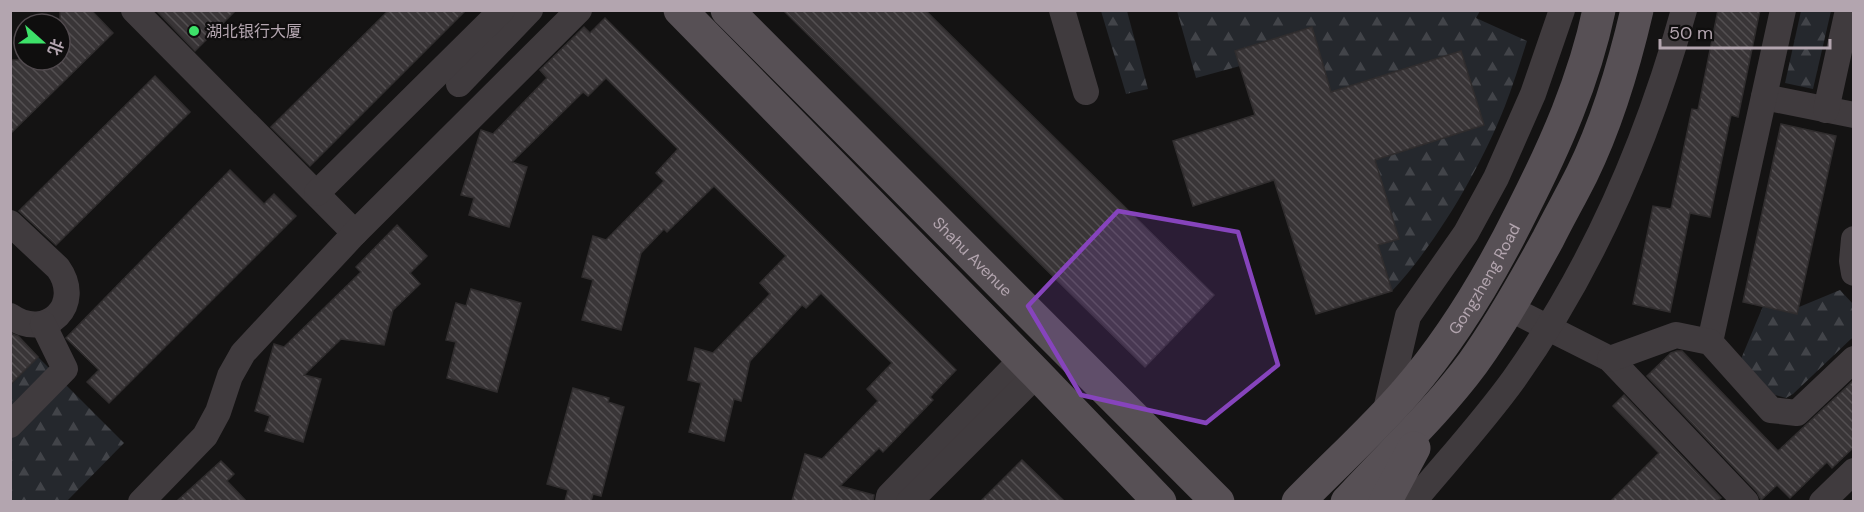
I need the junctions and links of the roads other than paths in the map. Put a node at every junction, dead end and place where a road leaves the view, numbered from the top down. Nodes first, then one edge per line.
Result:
1 (134, 10) edge
2 (502, 10) edge
3 (530, 10) edge
4 (579, 10) edge
5 (680, 10) edge
6 (727, 10) edge
7 (1062, 10) edge
8 (1599, 10) edge
9 (1637, 10) edge
10 (1684, 10) edge
11 (1783, 10) edge
12 (1848, 10) edge
13 (1561, 11) edge
14 (459, 84) dead end
15 (1086, 92) dead end
16 (1764, 97) junction
17 (1826, 110) junction
18 (1854, 115) edge
19 (317, 193) junction
20 (10, 223) edge
21 (355, 233) junction
22 (1854, 238) edge
23 (1854, 273) edge
24 (1509, 308) junction
25 (10, 316) edge
26 (43, 324) junction
27 (1547, 327) junction
28 (1710, 342) junction
29 (1610, 359) junction
30 (1854, 359) edge
31 (1029, 366) junction
32 (1437, 406) junction
33 (1385, 414) junction
34 (10, 425) edge
35 (1854, 471) edge
36 (141, 501) edge
37 (888, 501) edge
38 (909, 501) edge
39 (1160, 501) edge
40 (1218, 501) edge
41 (1298, 501) edge
42 (1347, 501) edge
43 (1385, 501) edge
44 (1413, 501) edge
45 (1746, 501) edge
46 (1822, 501) edge

1 - 19 street
2 - 19 street
3 - 14 street
4 - 21 street
5 - 31 main road
6 - 40 main road, Shahu Avenue
7 - 15 street
8 - 33 main road, Gongzheng Road
9 - 24 main road
10 - 27 street
11 - 16 street
12 - 17 street
13 - 33 street
16 - 17 street
16 - 28 street
17 - 18 street
19 - 21 street
20 - 26 street
21 - 36 street
22 - 23 street
24 - 27 street
24 - 32 main road
25 - 26 street
26 - 34 street
27 - 29 street
27 - 44 street
28 - 29 street
28 - 30 street
29 - 45 street
31 - 37 street
31 - 38 street
31 - 39 main road
32 - 42 main road
32 - 43 main road
33 - 41 main road, Gongzheng Road
35 - 46 street

